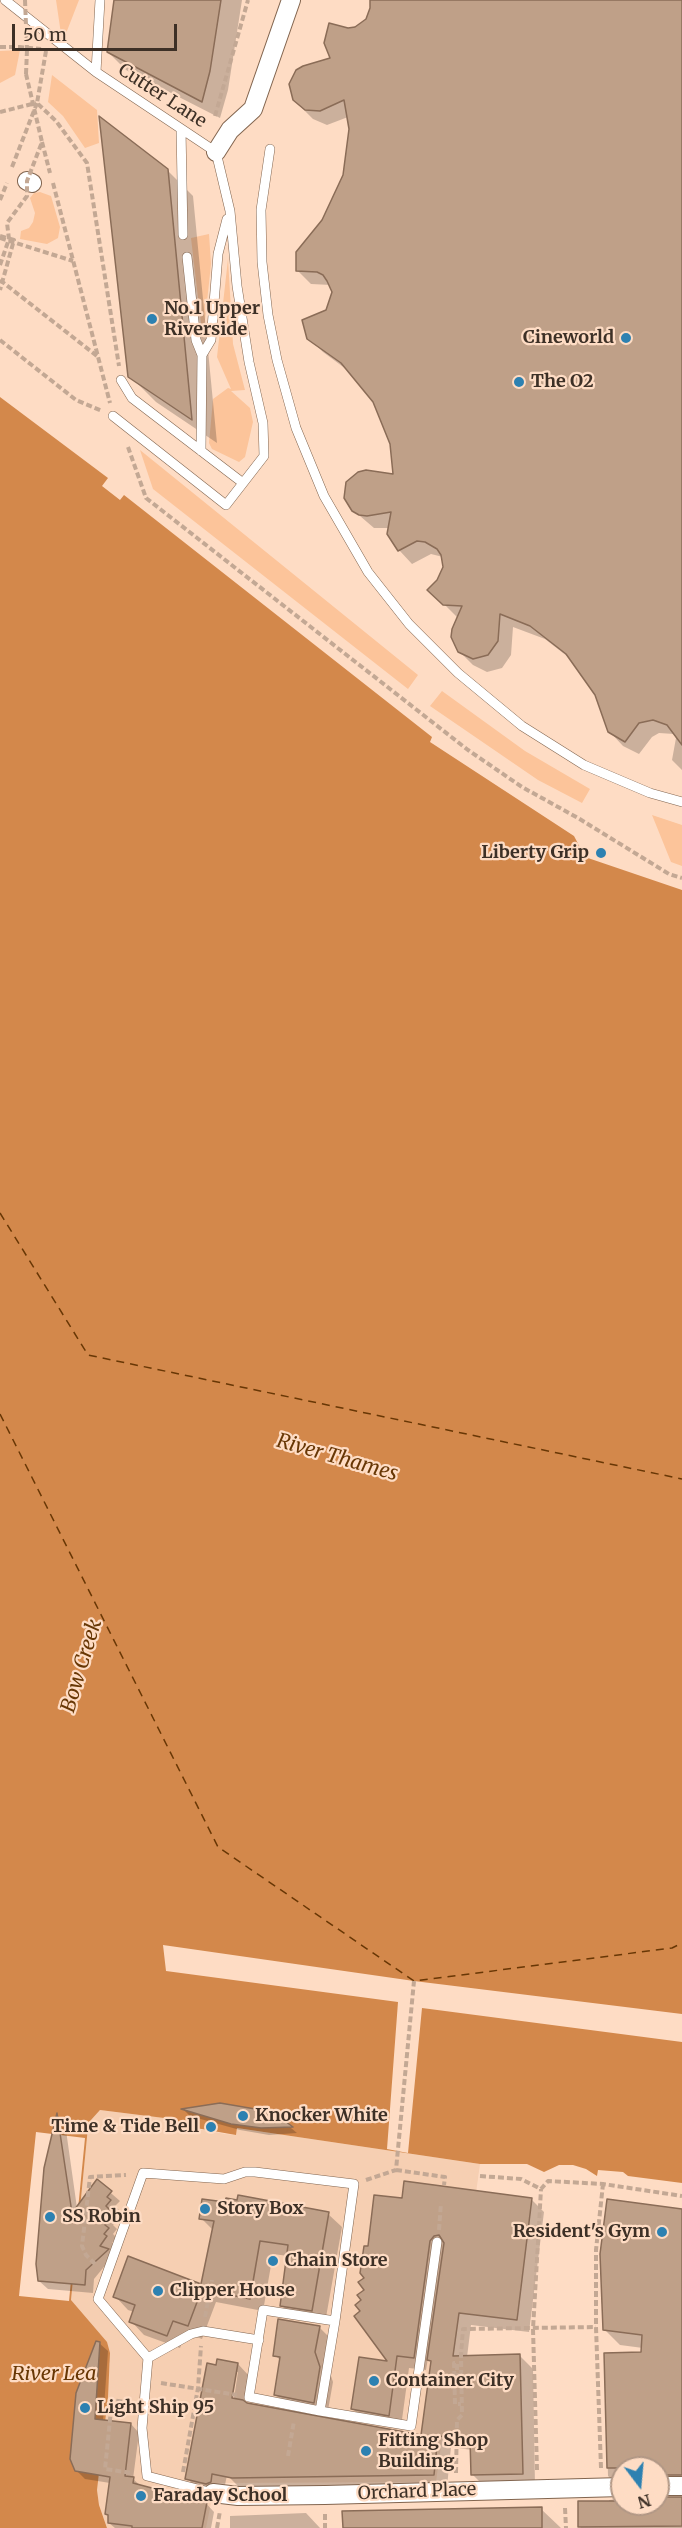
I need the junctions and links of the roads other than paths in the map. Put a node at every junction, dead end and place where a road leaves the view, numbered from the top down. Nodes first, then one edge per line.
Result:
1 (5, 0) edge
2 (100, 0) edge
3 (291, 0) edge
4 (96, 72) junction
5 (181, 129) junction
6 (212, 149) junction
7 (270, 149) dead end
8 (230, 211) junction
9 (183, 235) dead end
10 (187, 257) dead end
11 (202, 355) junction
12 (121, 380) road end
13 (113, 416) road end
14 (201, 451) junction
15 (243, 483) junction
16 (682, 802) edge
17 (437, 2239) road end
18 (336, 2321) junction
19 (259, 2340) junction
20 (148, 2358) junction
21 (320, 2411) junction
22 (610, 2487) edge
23 (217, 2499) joint

1 - 4 lane, Cutter Lane
2 - 4 lane
3 - 6 street
4 - 5 lane, Cutter Lane
5 - 6 lane, Cutter Lane
5 - 9 lane
6 - 8 lane
7 - 16 lane
8 - 11 lane
8 - 15 lane
10 - 11 lane
11 - 14 lane
12 - 14 lane
13 - 15 lane
14 - 15 lane
17 - 21 lane
18 - 19 lane
18 - 20 lane
18 - 21 lane
19 - 20 lane
19 - 21 lane
20 - 23 lane
22 - 23 street, Orchard Place

